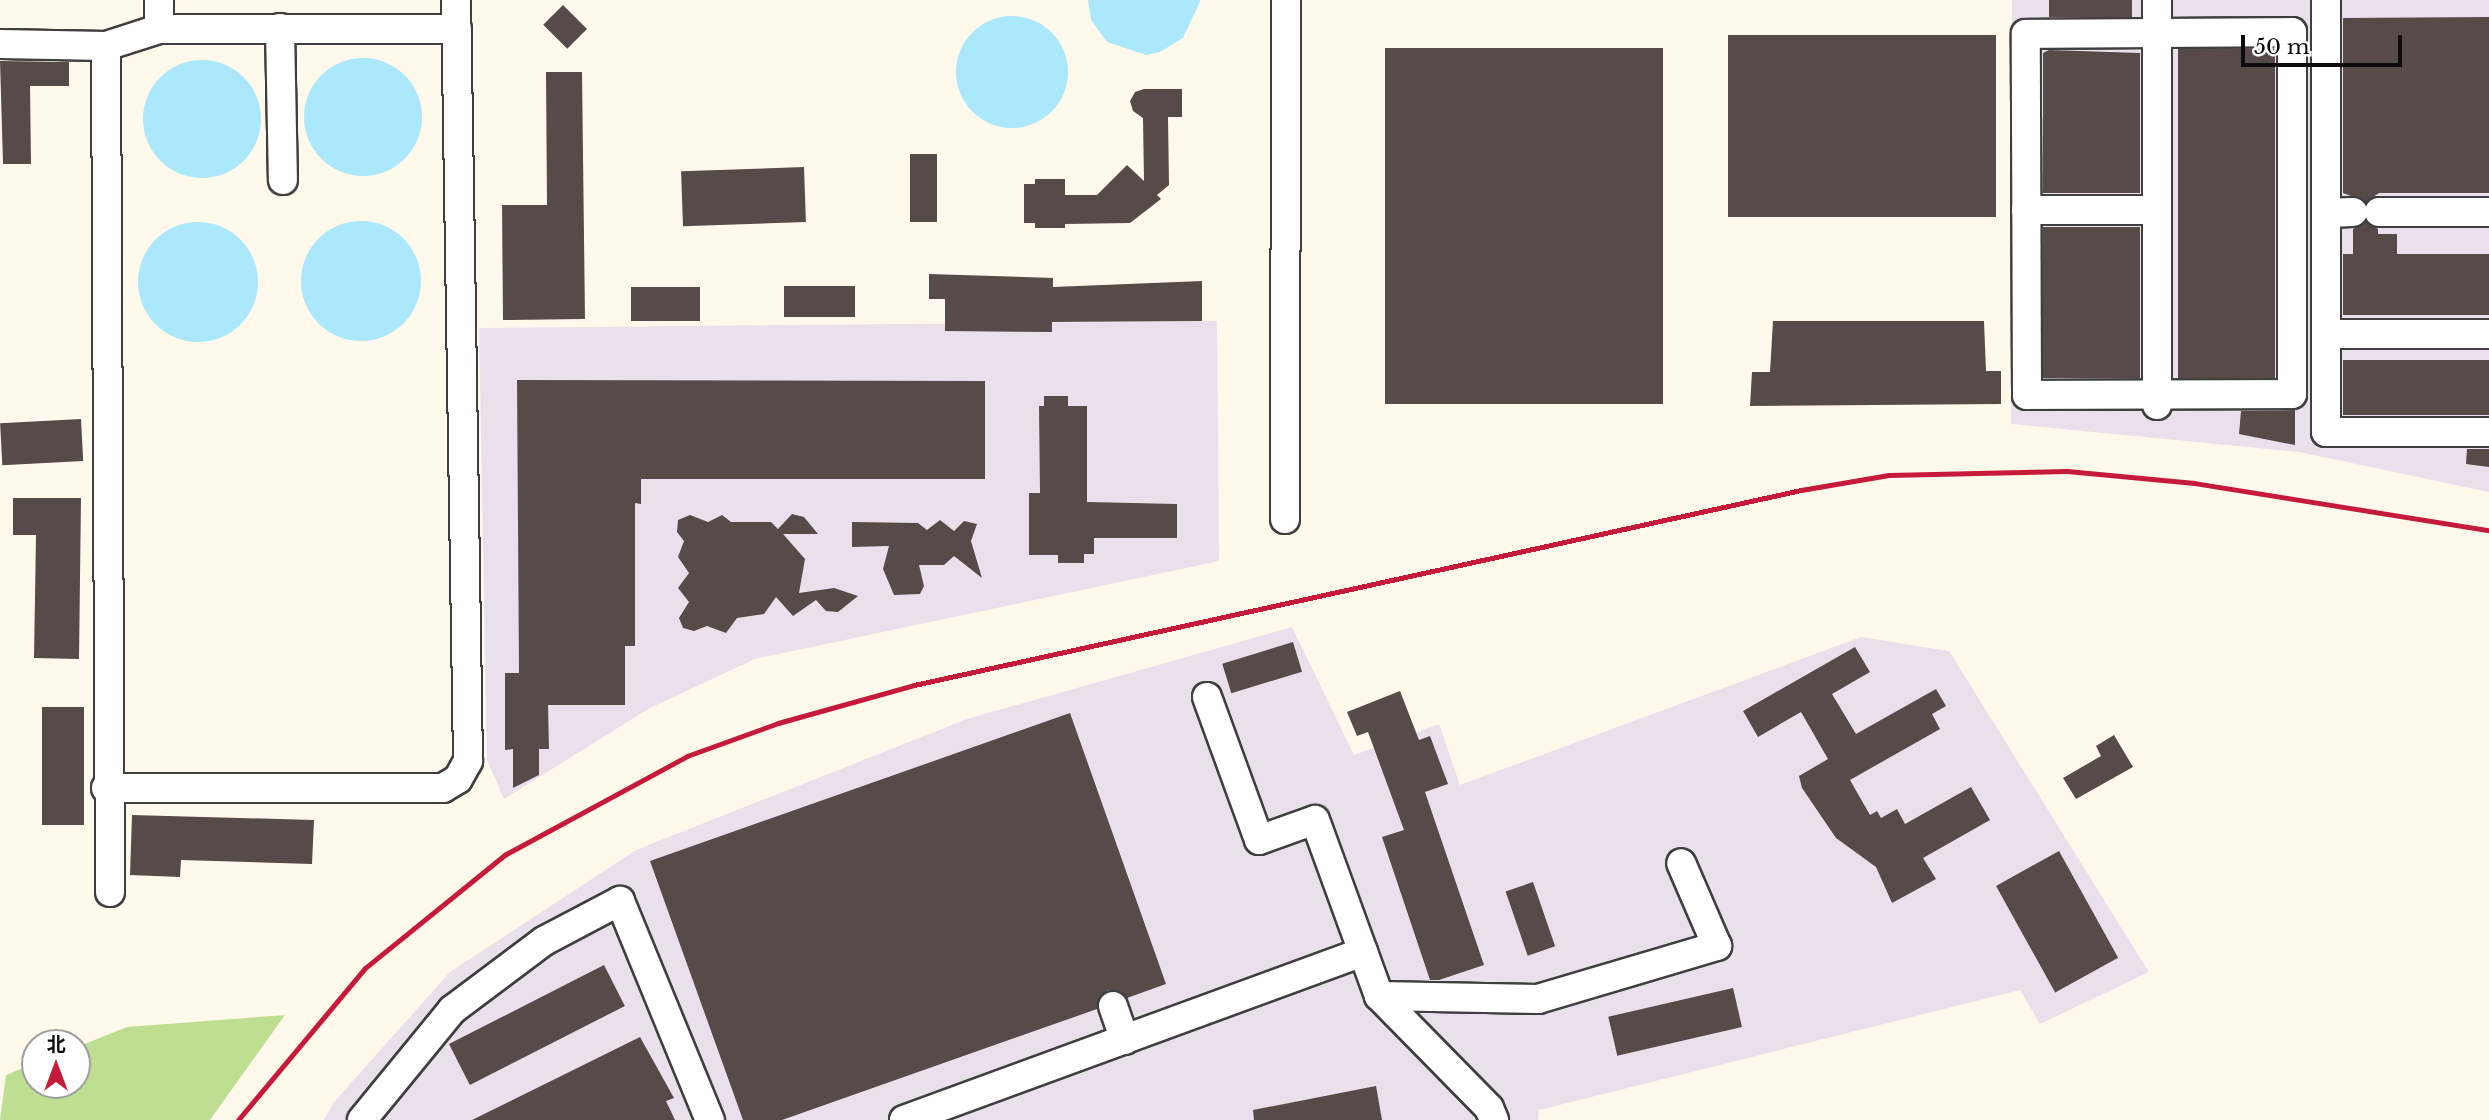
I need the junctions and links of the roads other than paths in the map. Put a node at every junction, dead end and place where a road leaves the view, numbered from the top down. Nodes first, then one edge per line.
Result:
1 (159, 0) edge
2 (456, 0) edge
3 (1286, 0) edge
4 (2157, 0) edge
5 (2326, 0) edge
6 (280, 27) junction
7 (159, 29) junction
8 (457, 29) junction
9 (2157, 34) junction
10 (0, 44) edge
11 (106, 46) junction
12 (283, 180) dead end
13 (2026, 210) junction
14 (2157, 210) junction
15 (2489, 212) edge
16 (2352, 213) junction
17 (2326, 334) junction
18 (2489, 334) edge
19 (2157, 400) junction
20 (2489, 432) edge
21 (1285, 519) dead end
22 (1207, 697) dead end
23 (107, 788) junction
24 (1681, 863) dead end
25 (110, 892) dead end
26 (1363, 952) junction
27 (1378, 996) junction
28 (1113, 1006) dead end
29 (1125, 1040) junction
30 (362, 1120) edge
31 (710, 1120) edge
32 (904, 1120) edge
33 (1494, 1120) edge

1 - 7 lane
2 - 8 lane
3 - 21 lane
4 - 9 lane
5 - 16 lane
6 - 7 lane
6 - 8 lane
6 - 12 lane
7 - 11 lane
8 - 23 lane
9 - 13 lane
9 - 14 lane
9 - 19 lane
10 - 11 lane
11 - 23 lane
13 - 14 lane
13 - 19 lane
14 - 19 lane
15 - 16 lane
16 - 17 lane
17 - 18 lane
17 - 20 lane
22 - 26 lane
23 - 25 lane
24 - 27 lane
26 - 27 lane
26 - 29 lane
27 - 33 lane
28 - 29 lane
29 - 32 lane
30 - 31 lane

